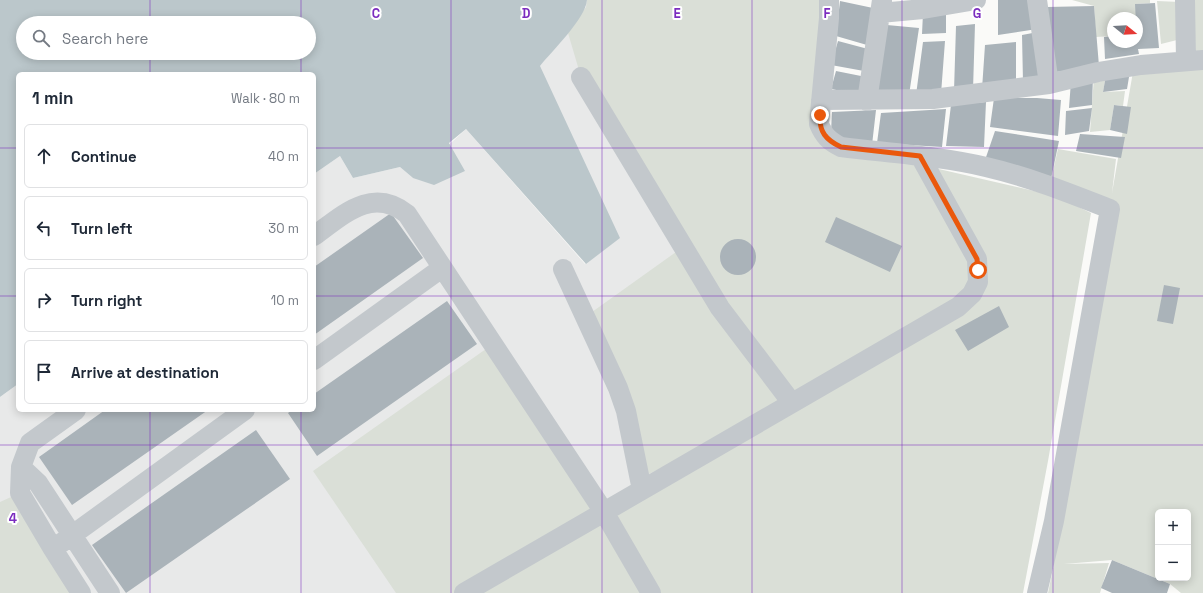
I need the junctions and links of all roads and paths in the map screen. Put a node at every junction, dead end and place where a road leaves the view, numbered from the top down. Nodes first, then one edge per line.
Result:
1 (829, 0) edge
2 (976, 0) edge
3 (1037, 0) edge
4 (1185, 0) edge
5 (881, 6) edge
6 (1195, 60) edge
7 (581, 77) dead end
8 (1049, 84) junction
9 (821, 100) junction
10 (867, 100) junction
11 (920, 156) junction
12 (316, 235) edge
13 (442, 268) junction
14 (563, 269) dead end
15 (316, 359) edge
16 (792, 403) junction
17 (73, 412) edge
18 (242, 412) edge
19 (21, 467) junction
20 (642, 490) junction
21 (604, 512) junction
22 (72, 535) junction
23 (53, 549) junction
24 (81, 593) edge
25 (110, 593) edge
26 (464, 593) edge
27 (651, 593) edge
28 (1037, 593) edge

1 - 9 street
2 - 5 street
3 - 8 street
4 - 6 street
5 - 10 street
6 - 8 street
7 - 16 street
8 - 10 street
9 - 10 street
9 - 11 street
11 - 16 street
11 - 28 street
12 - 13 street
13 - 15 street
13 - 21 street
14 - 20 street
16 - 20 street
17 - 19 street
18 - 22 street
19 - 22 street
19 - 23 street
20 - 21 street
21 - 26 street
21 - 27 street
22 - 23 street
22 - 25 street
23 - 24 street

